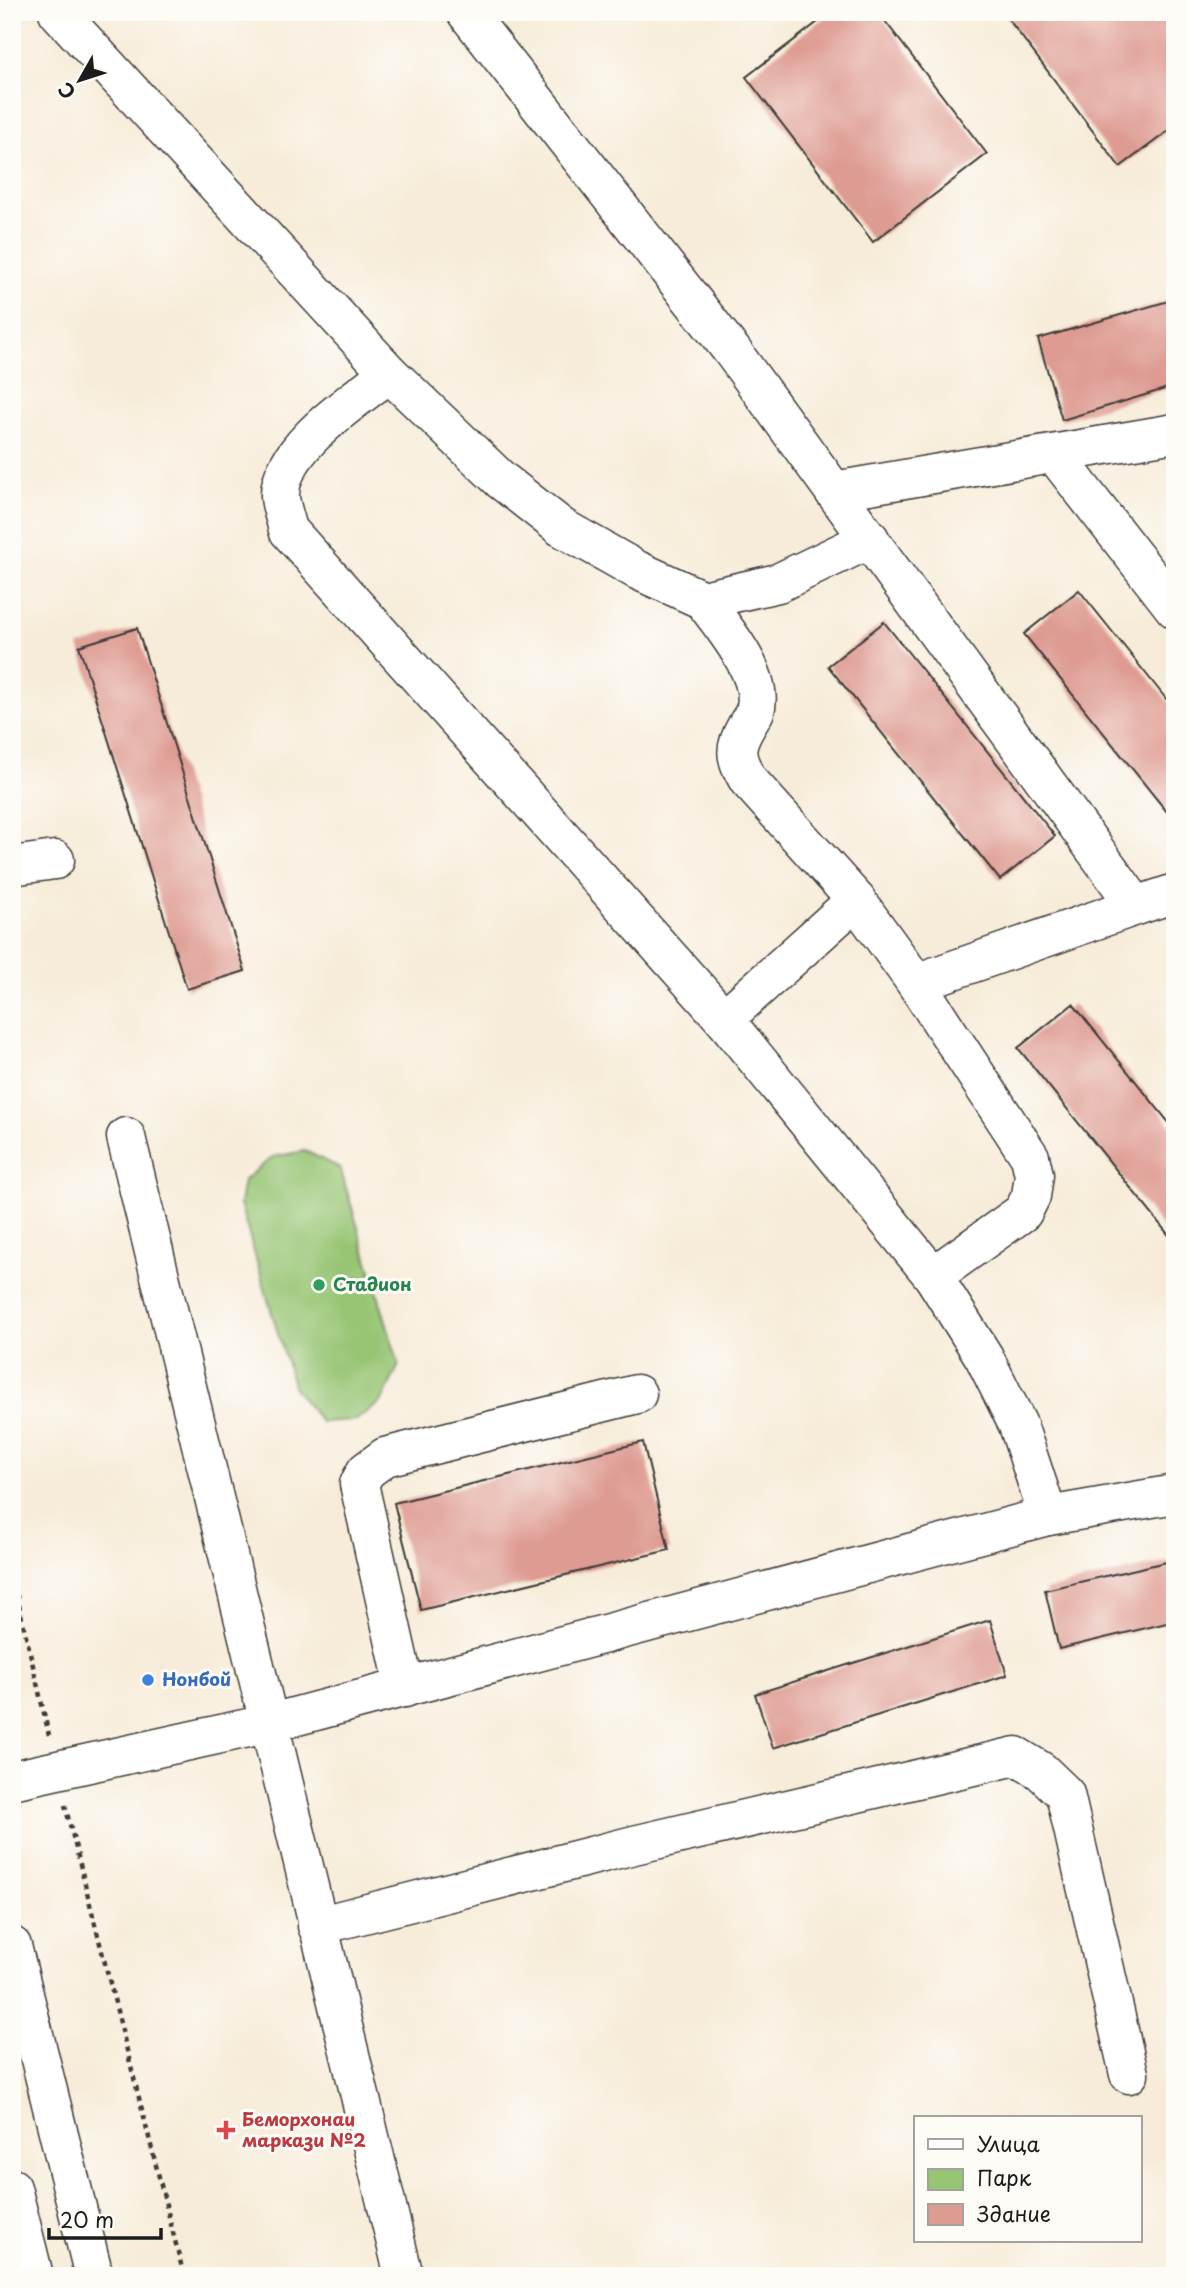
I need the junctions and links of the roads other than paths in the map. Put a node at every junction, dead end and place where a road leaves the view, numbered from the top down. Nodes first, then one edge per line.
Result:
1 (58, 12) edge
2 (466, 12) edge
3 (390, 373) junction
4 (1172, 437) edge
5 (1055, 455) junction
6 (834, 491) junction
7 (870, 539) junction
8 (703, 600) junction
9 (1175, 609) edge
10 (55, 860) dead end
11 (12, 866) edge
12 (1175, 893) edge
13 (856, 900) junction
14 (1136, 906) junction
15 (916, 983) junction
16 (724, 1019) junction
17 (125, 1137) dead end
18 (933, 1276) junction
19 (637, 1394) dead end
20 (1175, 1494) edge
21 (1048, 1516) junction
22 (405, 1688) junction
23 (271, 1723) junction
24 (12, 1780) edge
25 (317, 1926) junction
26 (12, 1946) edge
27 (1129, 2074) dead end
28 (12, 2188) edge
29 (34, 2276) edge
30 (94, 2276) edge
31 (404, 2276) edge

1 - 3 main road
2 - 6 main road
3 - 8 main road
3 - 16 main road
4 - 5 main road
5 - 6 main road
5 - 9 main road
6 - 7 main road
7 - 8 main road
7 - 14 main road
8 - 13 main road
10 - 11 main road
12 - 14 main road
13 - 15 main road
13 - 16 main road
14 - 15 main road
15 - 18 main road
16 - 18 main road
17 - 23 main road
18 - 21 main road
19 - 22 main road
20 - 21 main road
21 - 22 main road
22 - 23 main road
23 - 24 main road
23 - 25 main road
25 - 27 main road
25 - 31 main road
26 - 30 main road
28 - 29 main road

